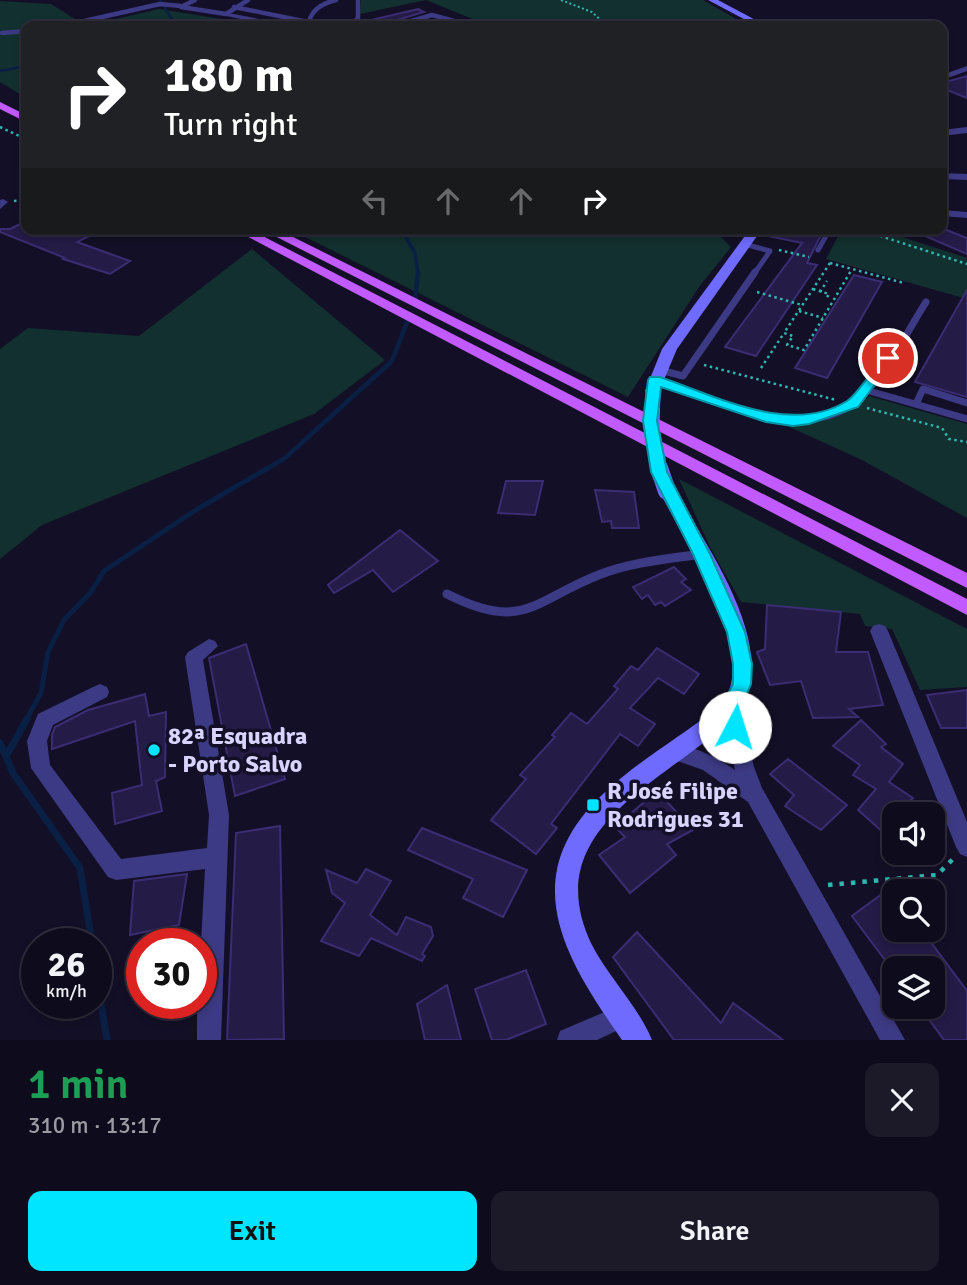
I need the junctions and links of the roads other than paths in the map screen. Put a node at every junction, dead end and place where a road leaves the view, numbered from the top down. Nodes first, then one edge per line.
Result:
1 (195, 0) edge
2 (248, 0) edge
3 (334, 0) edge
4 (358, 0) edge
5 (712, 0) edge
6 (181, 6) junction
7 (234, 7) junction
8 (226, 14) junction
9 (84, 21) edge
10 (261, 21) edge
11 (304, 21) edge
12 (309, 21) edge
13 (355, 21) edge
14 (411, 21) edge
15 (454, 21) edge
16 (753, 21) edge
17 (21, 31) edge
18 (2, 33) dead end
19 (967, 68) edge
20 (947, 76) edge
21 (0, 93) edge
22 (21, 104) edge
23 (0, 105) edge
24 (21, 116) edge
25 (967, 130) edge
26 (947, 132) edge
27 (947, 176) edge
28 (967, 177) edge
29 (947, 213) edge
30 (967, 215) edge
31 (251, 235) edge
32 (279, 235) edge
33 (753, 235) edge
34 (827, 235) edge
35 (748, 244) junction
36 (818, 250) dead end
37 (926, 302) dead end
38 (656, 380) junction
39 (866, 390) junction
40 (967, 402) edge
41 (916, 404) junction
42 (967, 419) edge
43 (701, 554) junction
44 (967, 581) edge
45 (447, 594) dead end
46 (967, 608) edge
47 (879, 631) dead end
48 (209, 646) dead end
49 (100, 692) dead end
50 (731, 708) junction
51 (676, 752) junction
52 (755, 795) junction
53 (967, 846) edge
54 (216, 857) junction
55 (621, 1017) junction
56 (209, 1040) edge
57 (569, 1040) edge
58 (638, 1040) edge
59 (893, 1040) edge

1 - 6 lane
2 - 7 lane
3 - 12 lane
4 - 13 lane
5 - 16 main road
6 - 8 lane
6 - 9 lane
7 - 8 lane
7 - 11 lane
8 - 10 street
14 - 15 lane
17 - 18 lane
19 - 20 street
21 - 22 main road
23 - 24 main road
25 - 26 street
27 - 28 street
29 - 30 street
31 - 46 main road
32 - 44 main road
33 - 35 main road
34 - 36 lane
35 - 38 main road
35 - 38 lane
37 - 39 lane
38 - 39 lane
38 - 43 main road, bridge
39 - 41 lane
40 - 41 lane
41 - 42 lane
43 - 45 lane
43 - 50 main road
47 - 53 street
48 - 54 street
49 - 54 street
50 - 51 main road
50 - 52 street
51 - 52 street
51 - 55 main road
52 - 59 street
54 - 56 street
55 - 57 street
55 - 58 main road

